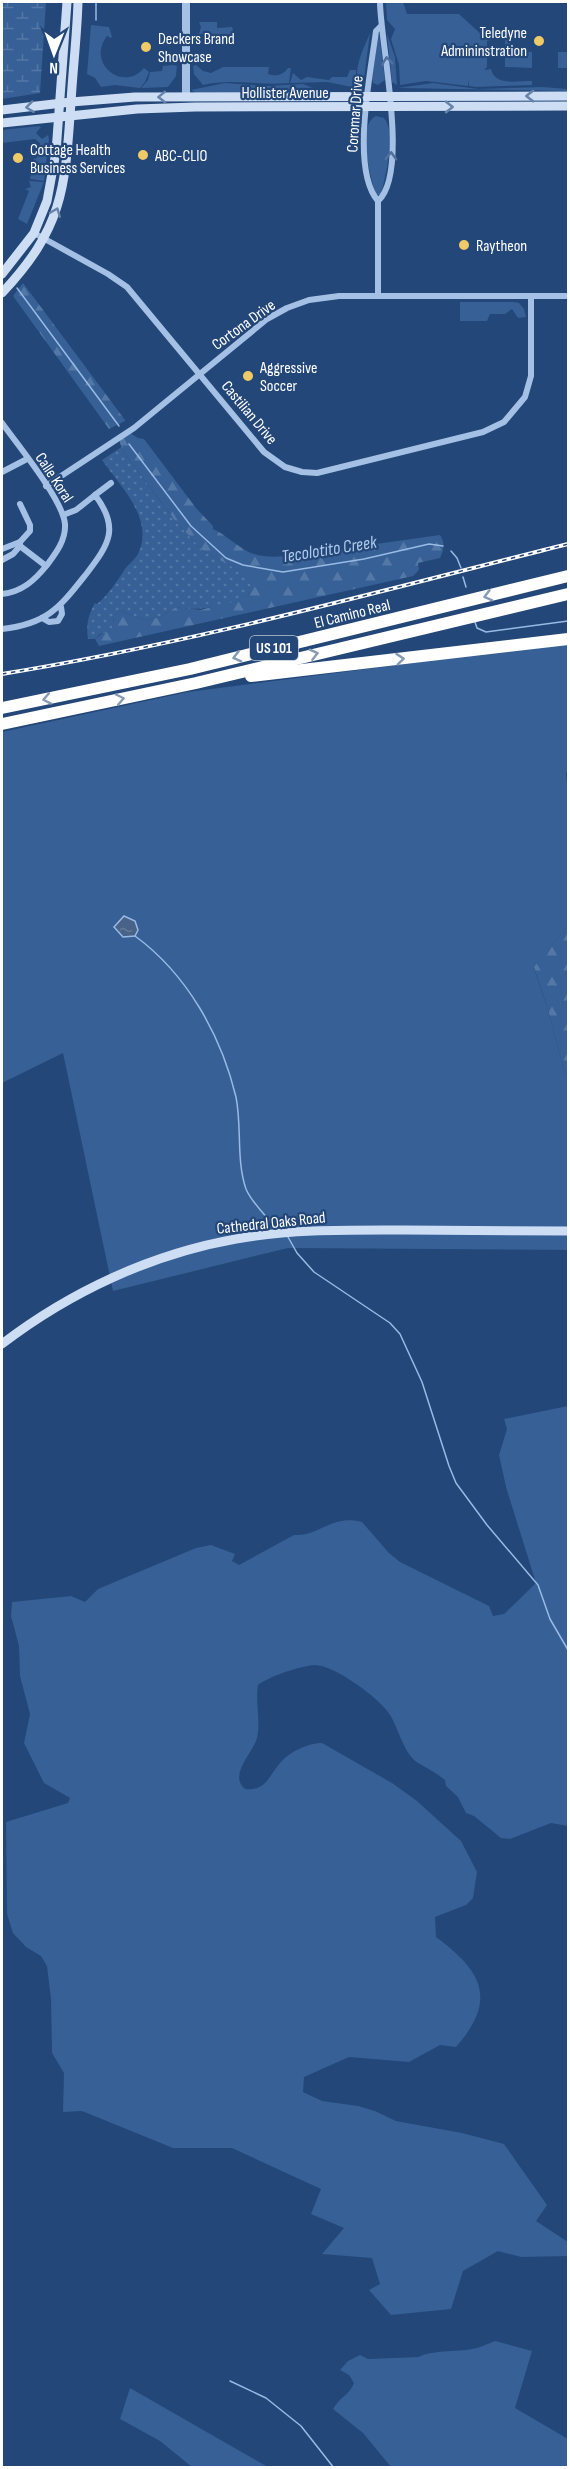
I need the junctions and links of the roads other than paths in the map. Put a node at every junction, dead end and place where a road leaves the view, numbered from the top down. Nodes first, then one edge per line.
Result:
1 (67, 2) edge
2 (78, 2) edge
3 (186, 2) edge
4 (380, 2) edge
5 (380, 27) junction
6 (186, 96) junction
7 (368, 96) junction
8 (390, 96) junction
9 (568, 96) edge
10 (71, 102) junction
11 (58, 104) junction
12 (568, 106) edge
13 (366, 107) junction
14 (391, 107) junction
15 (2, 110) edge
16 (70, 115) junction
17 (57, 116) junction
18 (2, 123) edge
19 (378, 201) junction
20 (34, 233) junction
21 (44, 238) junction
22 (2, 274) edge
23 (5, 289) edge
24 (378, 296) junction
25 (531, 296) junction
26 (568, 296) edge
27 (200, 374) junction
28 (2, 423) edge
29 (27, 459) junction
30 (2, 472) edge
31 (111, 483) dead end
32 (46, 486) junction
33 (96, 495) junction
34 (20, 504) dead end
35 (63, 515) junction
36 (20, 544) junction
37 (2, 549) edge
38 (2, 560) edge
39 (46, 566) junction
40 (568, 569) edge
41 (568, 576) edge
42 (544, 581) junction
43 (2, 594) edge
44 (568, 594) edge
45 (60, 607) junction
46 (42, 618) junction
47 (2, 629) edge
48 (568, 639) edge
49 (196, 683) junction
50 (2, 708) edge
51 (2, 724) edge
52 (568, 1231) edge
53 (2, 1344) edge

1 - 11 main road
2 - 10 main road
3 - 6 street
4 - 5 street, Coromar Drive
5 - 7 street, Coromar Drive
8 -> 5 street, Coromar Drive
6 - 7 main road, Hollister Avenue
6 -> 10 main road, Hollister Avenue
7 - 8 main road, Hollister Avenue
7 - 13 street, Coromar Drive
9 -> 8 main road, Hollister Avenue
8 - 14 street, Coromar Drive
10 - 11 main road, Hollister Avenue
10 - 16 main road
11 -> 15 main road, Hollister Avenue
11 - 17 main road
14 -> 12 main road, Hollister Avenue
13 - 14 main road, Hollister Avenue
13 - 16 main road, Hollister Avenue
13 - 19 street, Coromar Drive
19 -> 14 street, Coromar Drive
16 - 17 main road, Hollister Avenue
21 -> 16 main road
17 - 18 main road, Hollister Avenue
17 - 20 main road
19 - 24 street, Coromar Drive
20 - 21 street, Castilian Drive
20 - 22 main road
21 - 23 main road
21 - 27 street, Castilian Drive
24 - 25 street, Cortona Drive
24 - 27 street, Cortona Drive
25 - 26 street, Cortona Drive
25 - 27 street, Castilian Drive
27 - 32 street, Cortona Drive
28 - 29 street, Calle Koral
29 - 30 street
29 - 32 street, Calle Koral
31 - 33 street
32 - 35 street, Calle Koral
33 - 35 street
33 - 45 street
34 - 36 street
35 - 39 street, Calle Koral
36 - 37 street
36 - 38 street
36 - 39 street
39 - 43 street, Calle Koral
40 - 42 highway
41 - 42 highway, El Camino Real / US 101
42 -> 50 highway, El Camino Real / US 101
49 -> 44 highway, El Camino Real / US 101
45 - 46 street
45 - 46 street
46 - 47 street
49 -> 48 highway
51 -> 49 highway, El Camino Real / US 101
52 - 53 main road, Cathedral Oaks Road

